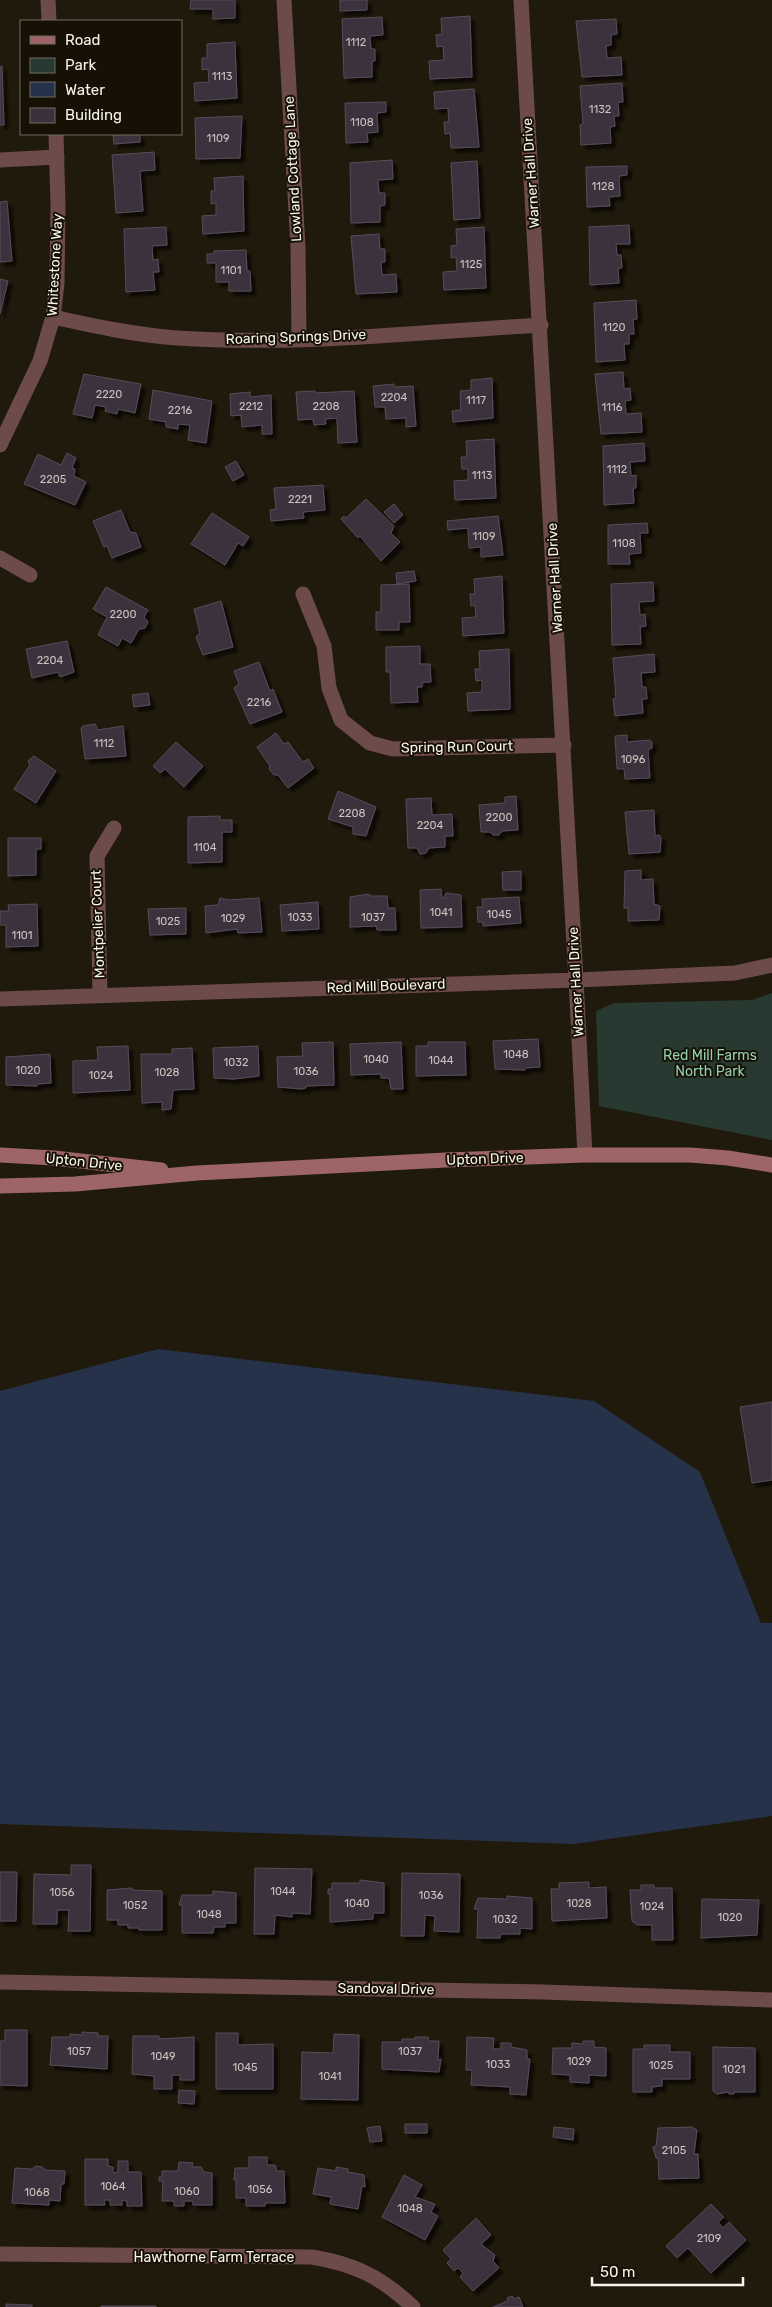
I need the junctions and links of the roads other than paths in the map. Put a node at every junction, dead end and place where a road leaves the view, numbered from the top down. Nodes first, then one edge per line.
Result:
1 (48, 0) edge
2 (284, 0) edge
3 (521, 0) edge
4 (49, 20) edge
5 (56, 135) edge
6 (57, 157) junction
7 (0, 160) edge
8 (53, 317) junction
9 (541, 325) junction
10 (299, 339) junction
11 (0, 445) edge
12 (0, 558) edge
13 (30, 575) dead end
14 (302, 594) dead end
15 (564, 745) junction
16 (114, 828) dead end
17 (772, 965) edge
18 (576, 980) junction
19 (100, 995) junction
20 (0, 999) edge
21 (0, 1155) edge
22 (585, 1156) junction
23 (772, 1165) edge
24 (198, 1174) junction
25 (0, 1186) edge
26 (0, 1982) edge
27 (772, 2000) edge
28 (0, 2254) edge
29 (413, 2307) edge

1 - 4 street
2 - 10 street, Lowland Cottage Lane
3 - 9 street, Warner Hall Drive
5 - 6 street, Whitestone Way
6 - 7 street
6 - 8 street, Whitestone Way
8 - 10 street, Roaring Springs Drive
8 - 11 street, Whitestone Way
9 - 10 street, Roaring Springs Drive
9 - 15 street, Warner Hall Drive
12 - 13 street
14 - 15 street, Spring Run Court
15 - 18 street, Warner Hall Drive
16 - 19 street, Montpelier Court
17 - 18 street, Red Mill Boulevard
18 - 19 street, Red Mill Boulevard
18 - 22 street, Warner Hall Drive
19 - 20 street, Red Mill Boulevard
21 - 24 main road, Upton Drive
22 - 23 main road, Upton Drive
22 - 24 main road, Upton Drive
24 - 25 main road, Upton Drive
26 - 27 street, Sandoval Drive
28 - 29 street, Hawthorne Farm Terrace

